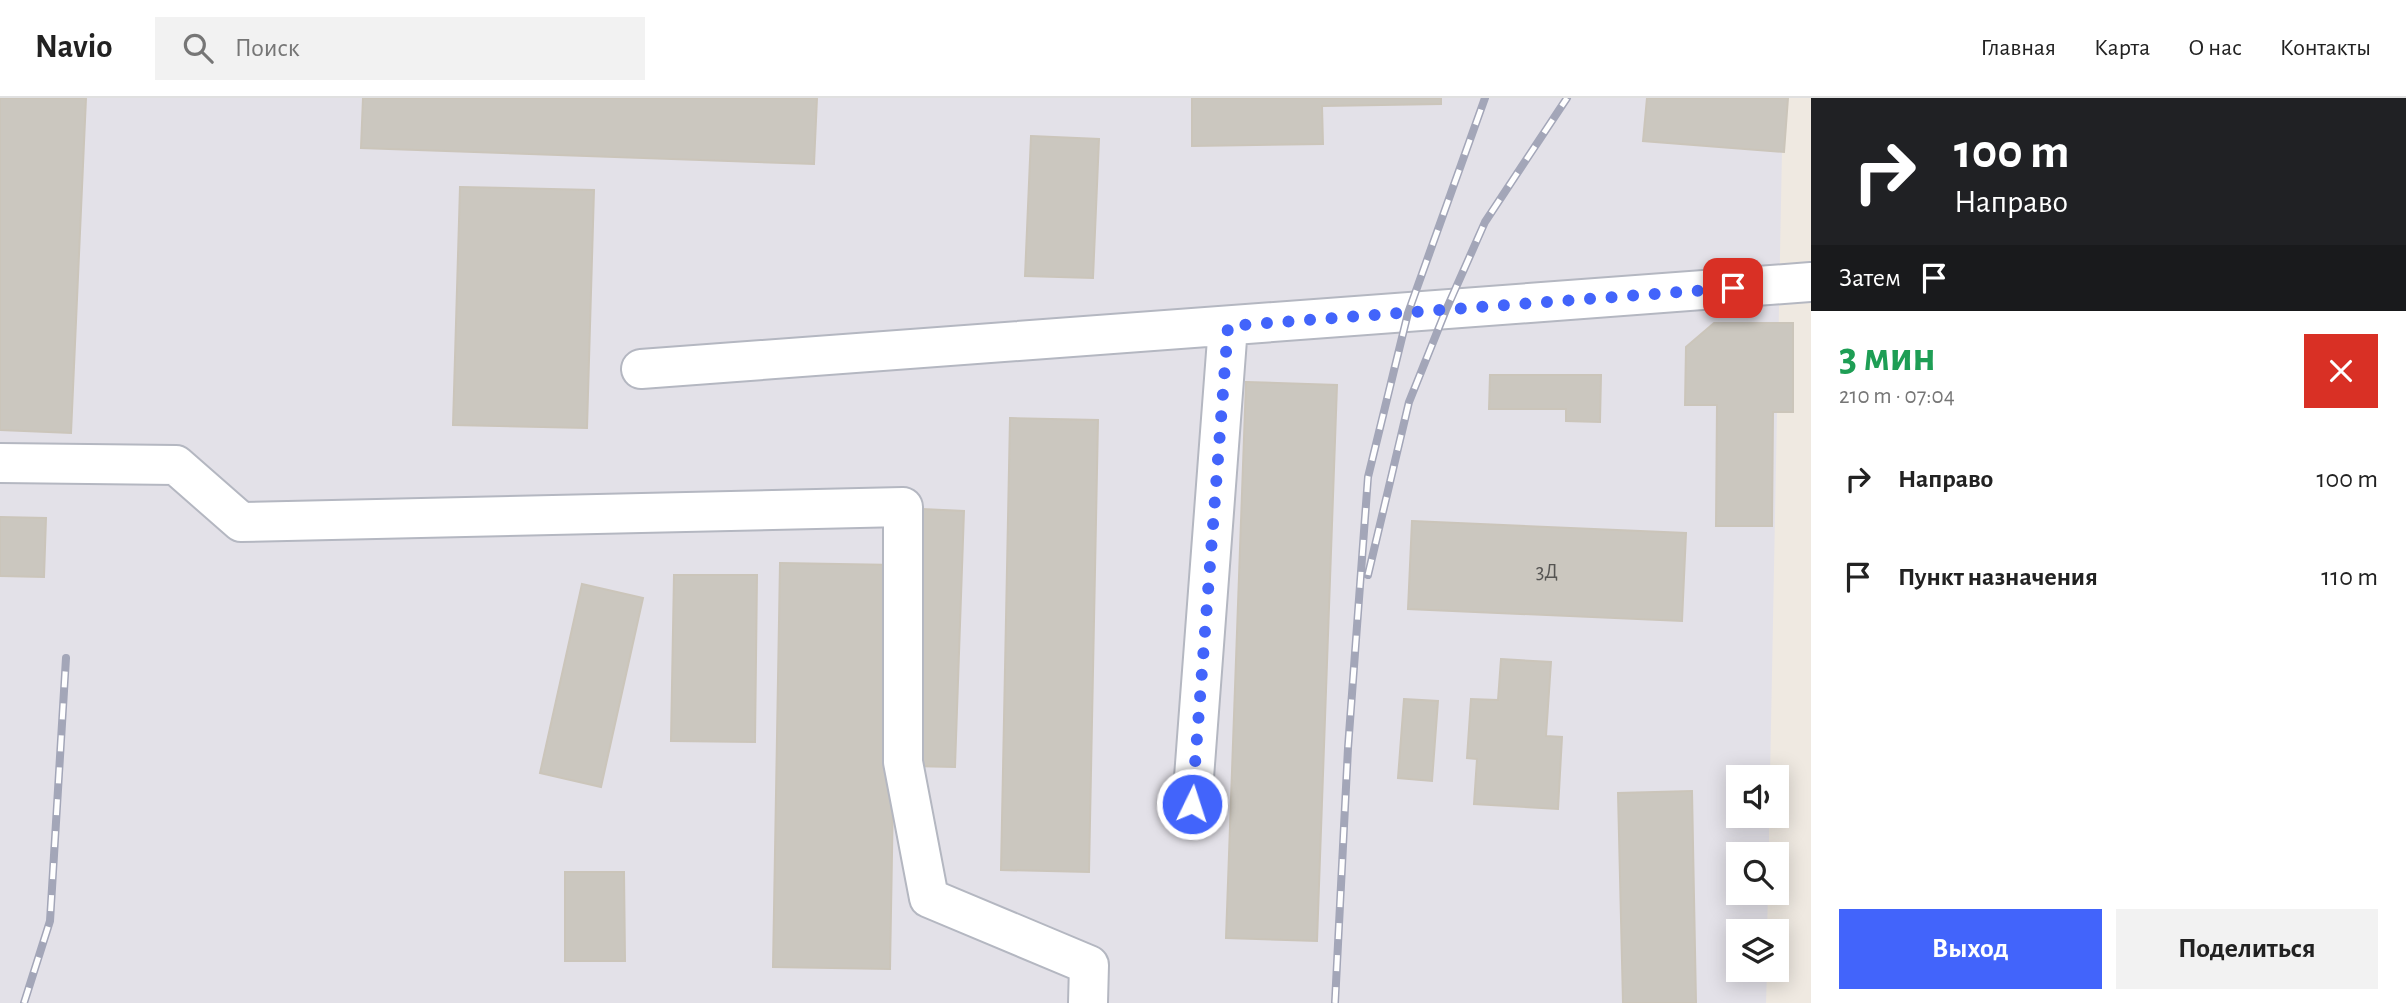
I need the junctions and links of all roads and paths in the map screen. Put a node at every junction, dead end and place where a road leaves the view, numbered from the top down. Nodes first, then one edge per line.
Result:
1 (1811, 282) edge
2 (1228, 326) junction
3 (641, 369) dead end
4 (0, 463) edge
5 (1192, 804) dead end
6 (1088, 1003) edge

1 - 2 lane
2 - 3 lane
2 - 5 lane
4 - 6 lane

